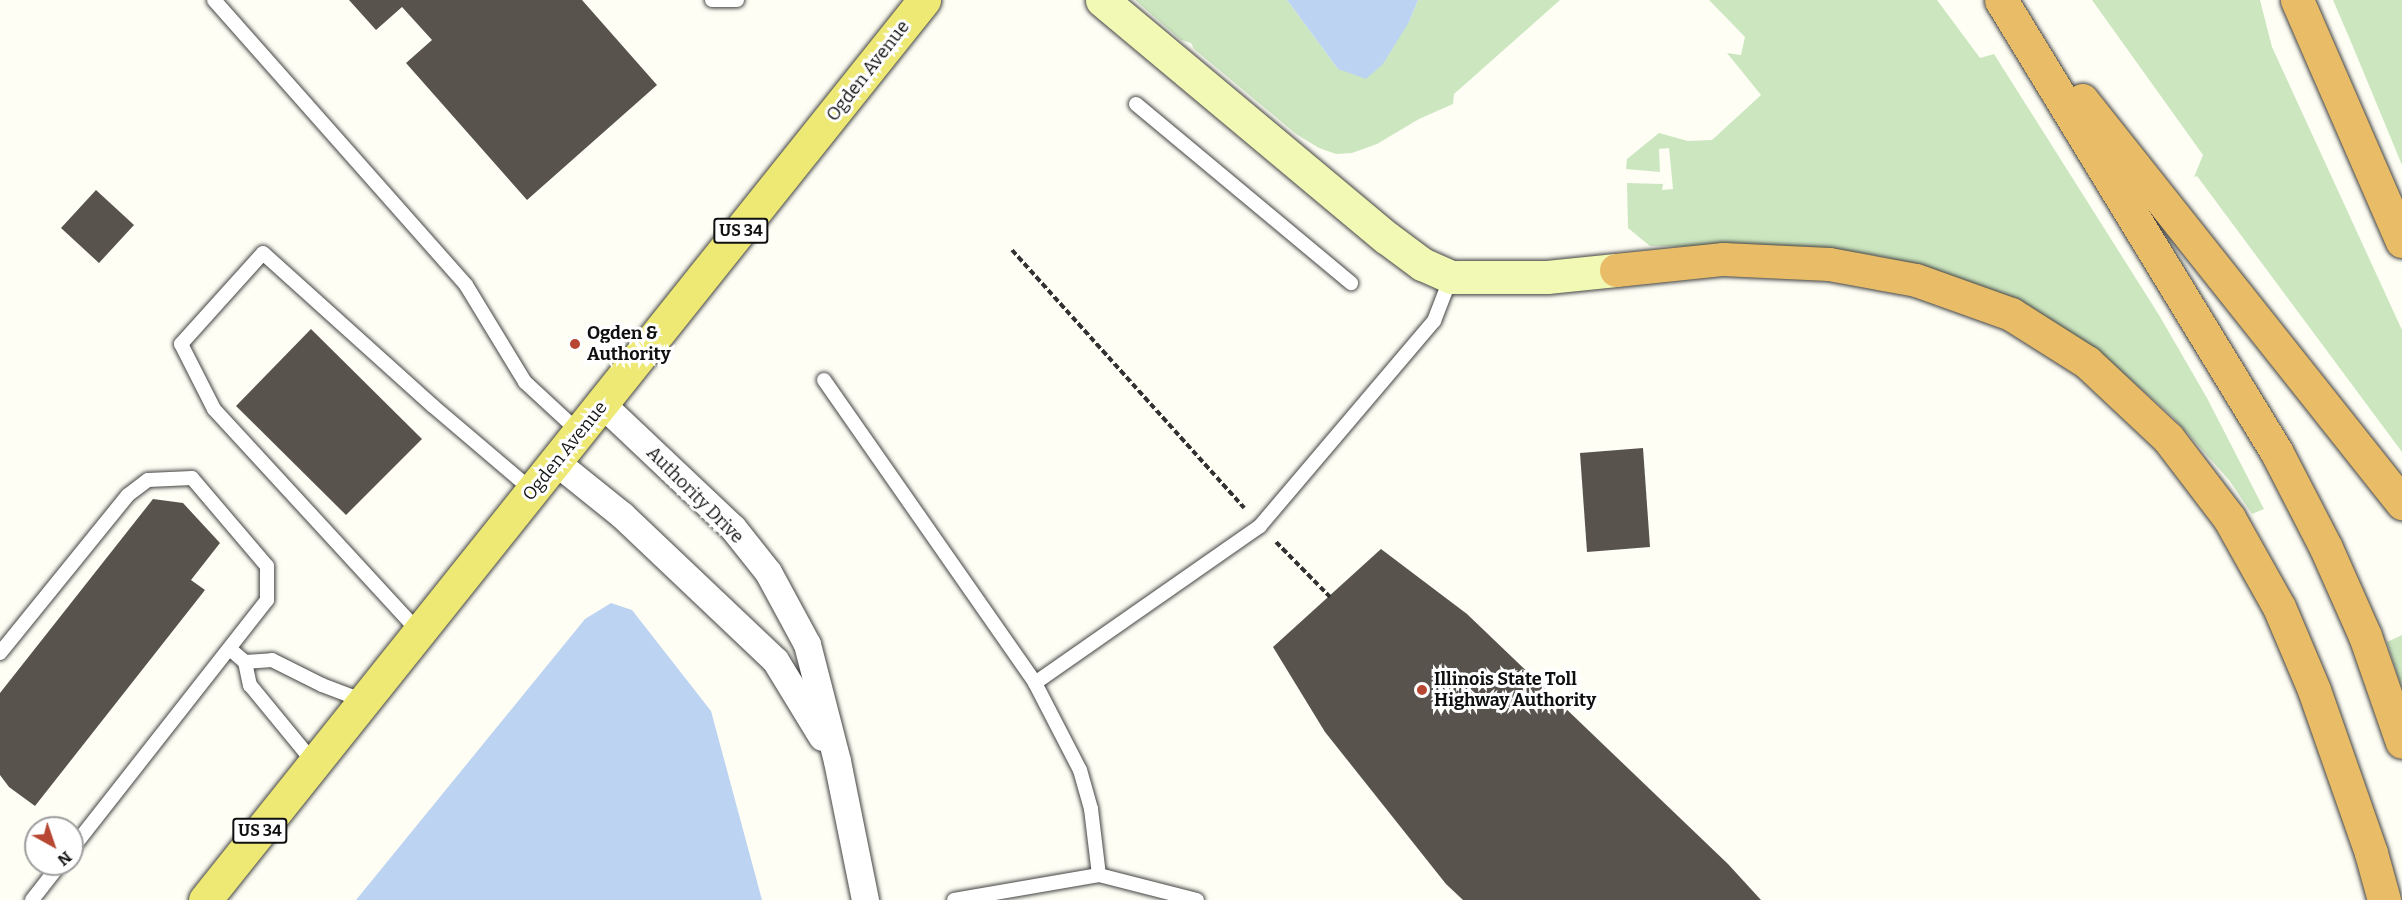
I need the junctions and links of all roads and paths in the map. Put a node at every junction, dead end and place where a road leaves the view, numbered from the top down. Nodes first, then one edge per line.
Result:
1 (214, 0) edge
2 (712, 0) edge
3 (737, 0) edge
4 (924, 0) edge
5 (1102, 0) edge
6 (2001, 0) edge
7 (2297, 0) edge
8 (1136, 104) dead end
9 (2402, 241) edge
10 (1012, 250) dead end
11 (1616, 270) joint
12 (1451, 277) junction
13 (1351, 283) dead end
14 (824, 380) dead end
15 (603, 405) junction
16 (580, 433) junction
17 (556, 462) junction
18 (532, 491) junction
19 (2402, 503) edge
20 (1260, 526) junction
21 (1330, 597) dead end
22 (419, 632) junction
23 (230, 649) junction
24 (0, 653) edge
25 (245, 662) junction
26 (1035, 683) junction
27 (364, 701) junction
28 (2402, 742) edge
29 (837, 761) junction
30 (314, 763) junction
31 (84, 834) edge
32 (1099, 875) junction
33 (51, 876) edge
34 (32, 900) edge
35 (205, 900) edge
36 (865, 900) edge
37 (954, 900) edge
38 (1197, 900) edge
39 (2384, 900) edge

1 - 16 lane
2 - 3 lane
4 - 15 main road, Ogden Avenue / US 34
5 - 12 street
6 - 19 highway
6 - 28 highway
7 - 9 highway
8 - 13 lane
10 - 20 path
11 - 12 street
11 - 39 highway
12 - 20 lane
14 - 26 lane
15 - 16 main road, Ogden Avenue / US 34
15 - 29 street, Authority Drive
16 - 17 main road, Ogden Avenue / US 34
17 - 18 main road, Ogden Avenue / US 34
17 - 29 street, Authority Drive
18 - 22 main road, Ogden Avenue / US 34
18 - 22 lane
20 - 21 path
20 - 26 lane
22 - 27 main road, Ogden Avenue / US 34
23 - 24 lane
23 - 25 lane
23 - 31 lane
25 - 27 lane
25 - 30 lane
26 - 32 lane
27 - 30 main road, Ogden Avenue / US 34
29 - 36 street, Authority Drive
30 - 35 main road, Ogden Avenue / US 34
32 - 37 lane
32 - 38 lane
33 - 34 lane

